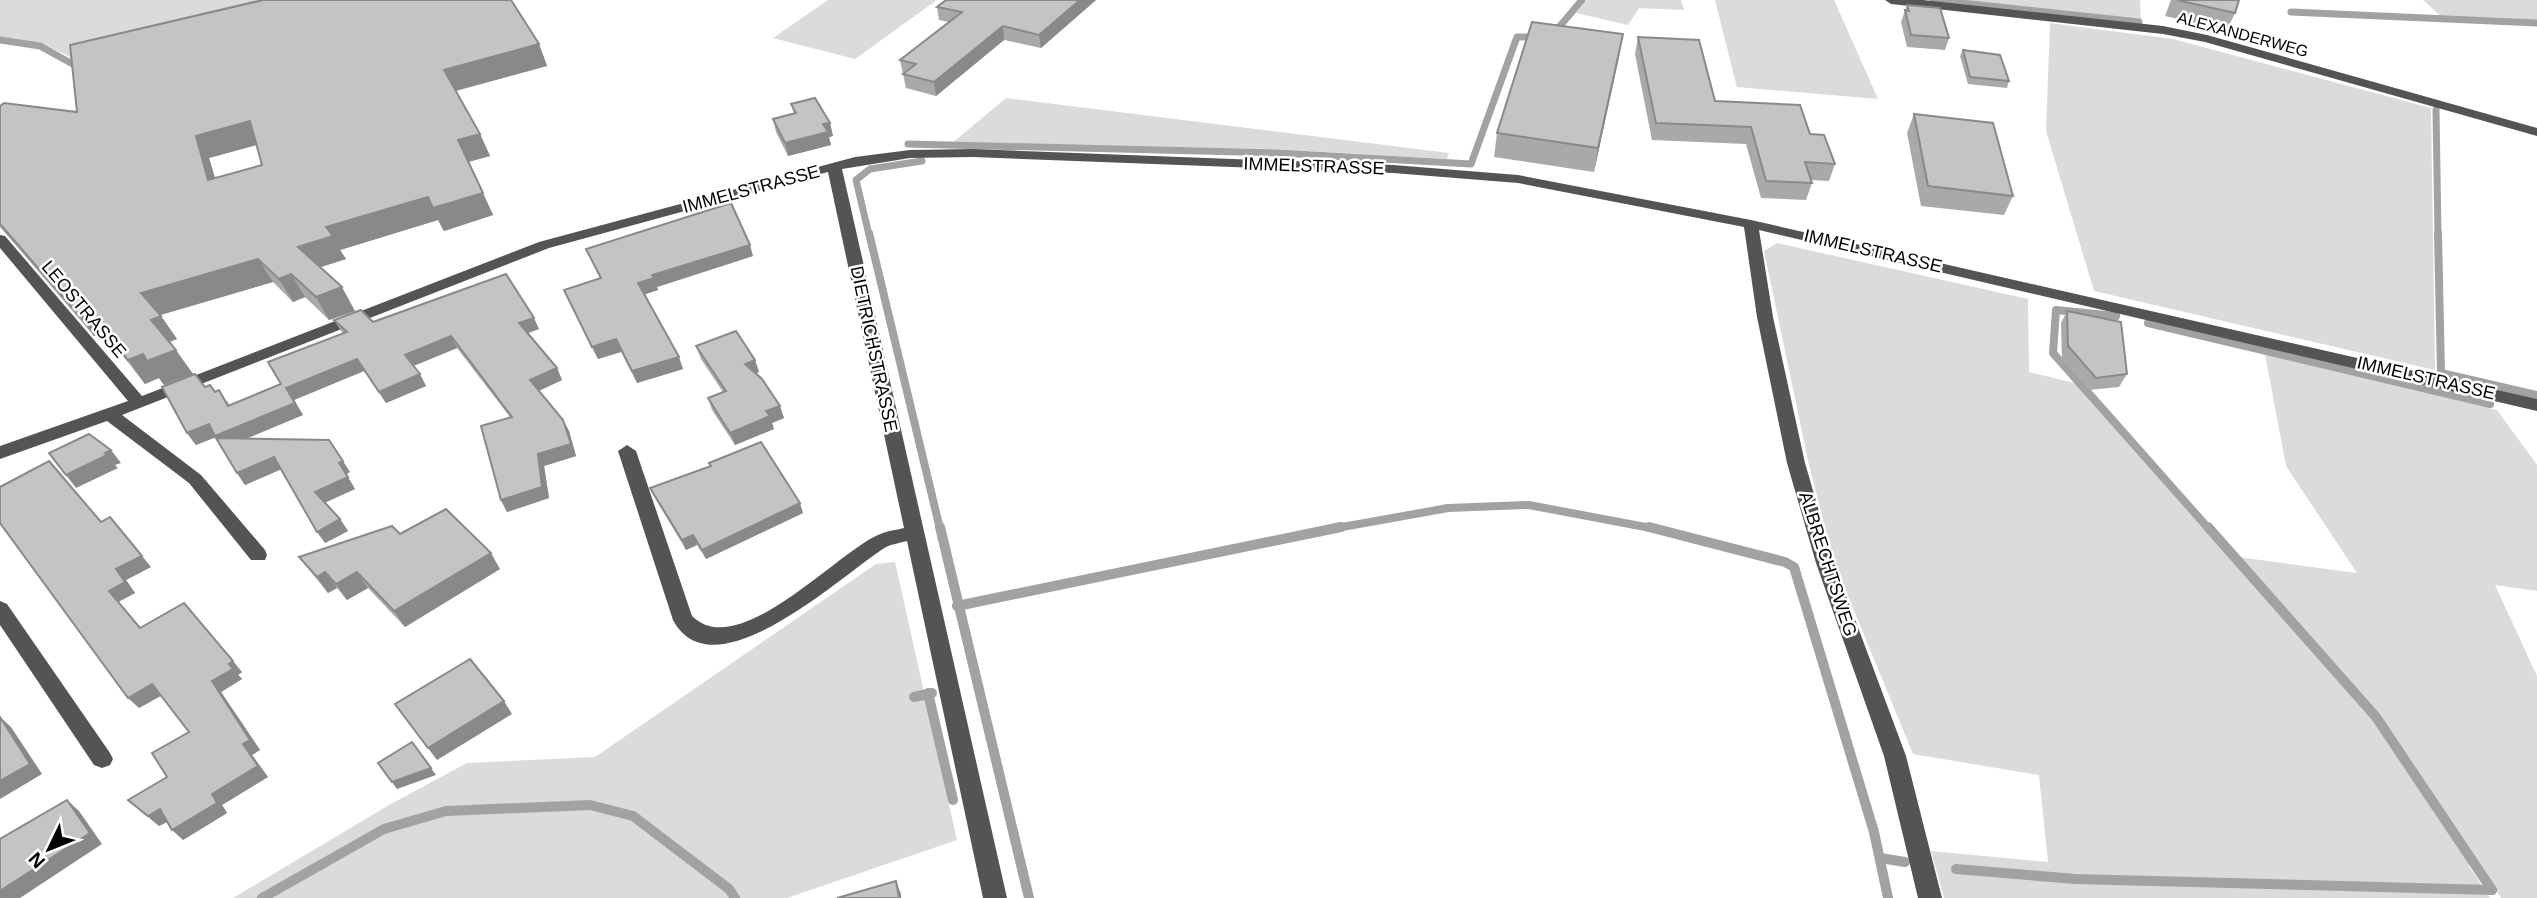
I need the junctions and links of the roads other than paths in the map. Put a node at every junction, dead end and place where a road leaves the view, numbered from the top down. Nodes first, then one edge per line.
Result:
1 (1891, 0) edge
2 (2537, 132) edge
3 (834, 166) junction
4 (1751, 224) junction
5 (0, 239) edge
6 (139, 403) junction
7 (2537, 405) edge
8 (109, 414) junction
9 (627, 451) dead end
10 (0, 453) edge
11 (914, 533) junction
12 (258, 555) dead end
13 (0, 609) edge
14 (102, 759) dead end
15 (996, 898) edge
16 (1930, 898) edge

1 - 2 street, ALEXANDERWEG
3 - 4 street, IMMELSTRASSE
3 - 6 street, IMMELSTRASSE
3 - 11 street, DIETRICHSTRASSE
4 - 7 street, IMMELSTRASSE
4 - 16 street, ALBRECHTSWEG
5 - 6 street, LEOSTRASSE
6 - 8 street, IMMELSTRASSE
8 - 10 street, IMMELSTRASSE
8 - 12 street
9 - 11 street
11 - 15 street, DIETRICHSTRASSE
13 - 14 street

